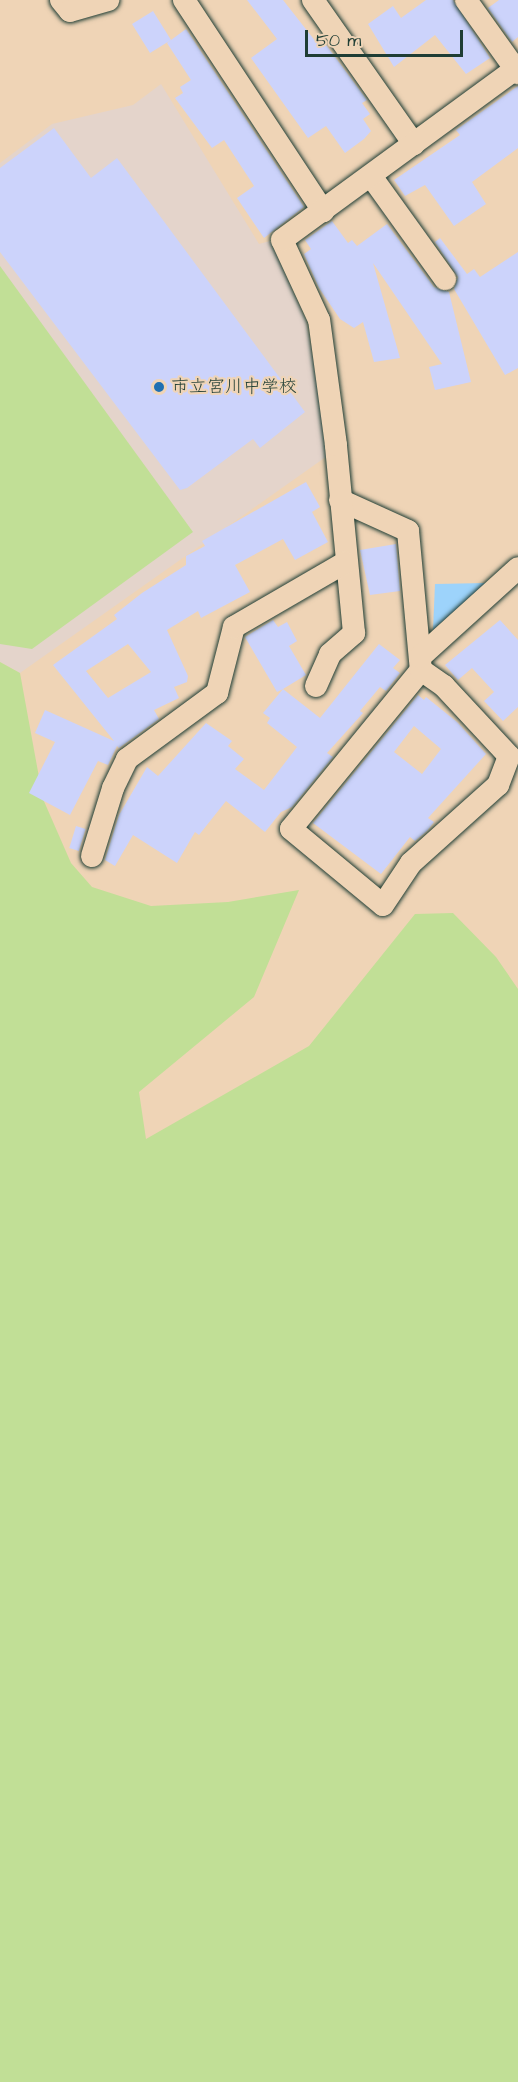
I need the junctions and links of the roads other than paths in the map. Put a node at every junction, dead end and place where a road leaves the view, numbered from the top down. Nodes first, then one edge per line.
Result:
1 (61, 0) edge
2 (108, 0) edge
3 (184, 0) edge
4 (313, 0) edge
5 (474, 3) edge
6 (517, 70) edge
7 (414, 144) junction
8 (370, 176) junction
9 (323, 211) junction
10 (445, 279) dead end
11 (339, 500) junction
12 (346, 562) junction
13 (518, 568) edge
14 (421, 664) junction
15 (316, 686) dead end
16 (513, 752) edge
17 (92, 856) dead end

1 - 2 street
3 - 9 street
4 - 7 street
5 - 6 street
6 - 7 street
7 - 8 street
8 - 9 street
8 - 10 street
9 - 11 street
11 - 12 street
11 - 14 street
12 - 15 street
12 - 17 street
13 - 14 street
14 - 16 street
14 - 16 street

